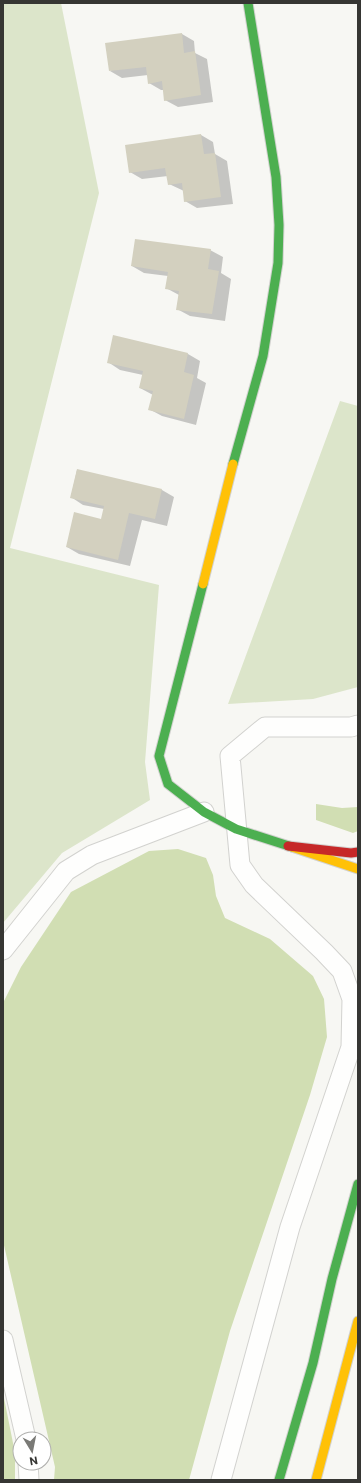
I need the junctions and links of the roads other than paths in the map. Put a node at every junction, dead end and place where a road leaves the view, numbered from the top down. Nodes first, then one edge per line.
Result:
1 (248, 3) edge
2 (358, 725) edge
3 (204, 812) junction
4 (236, 829) junction
5 (288, 846) junction
6 (358, 852) edge
7 (358, 869) edge
8 (3, 950) edge
9 (358, 1184) edge
10 (358, 1321) edge
11 (3, 1340) edge
12 (24, 1431) edge
13 (221, 1480) edge
14 (279, 1480) edge
15 (316, 1480) edge

1 - 3 street
2 - 4 lane
3 - 4 street
3 - 8 lane
4 - 5 street
4 - 13 lane
5 - 6 street
5 - 7 street
9 - 14 street
10 - 15 street
11 - 12 lane

